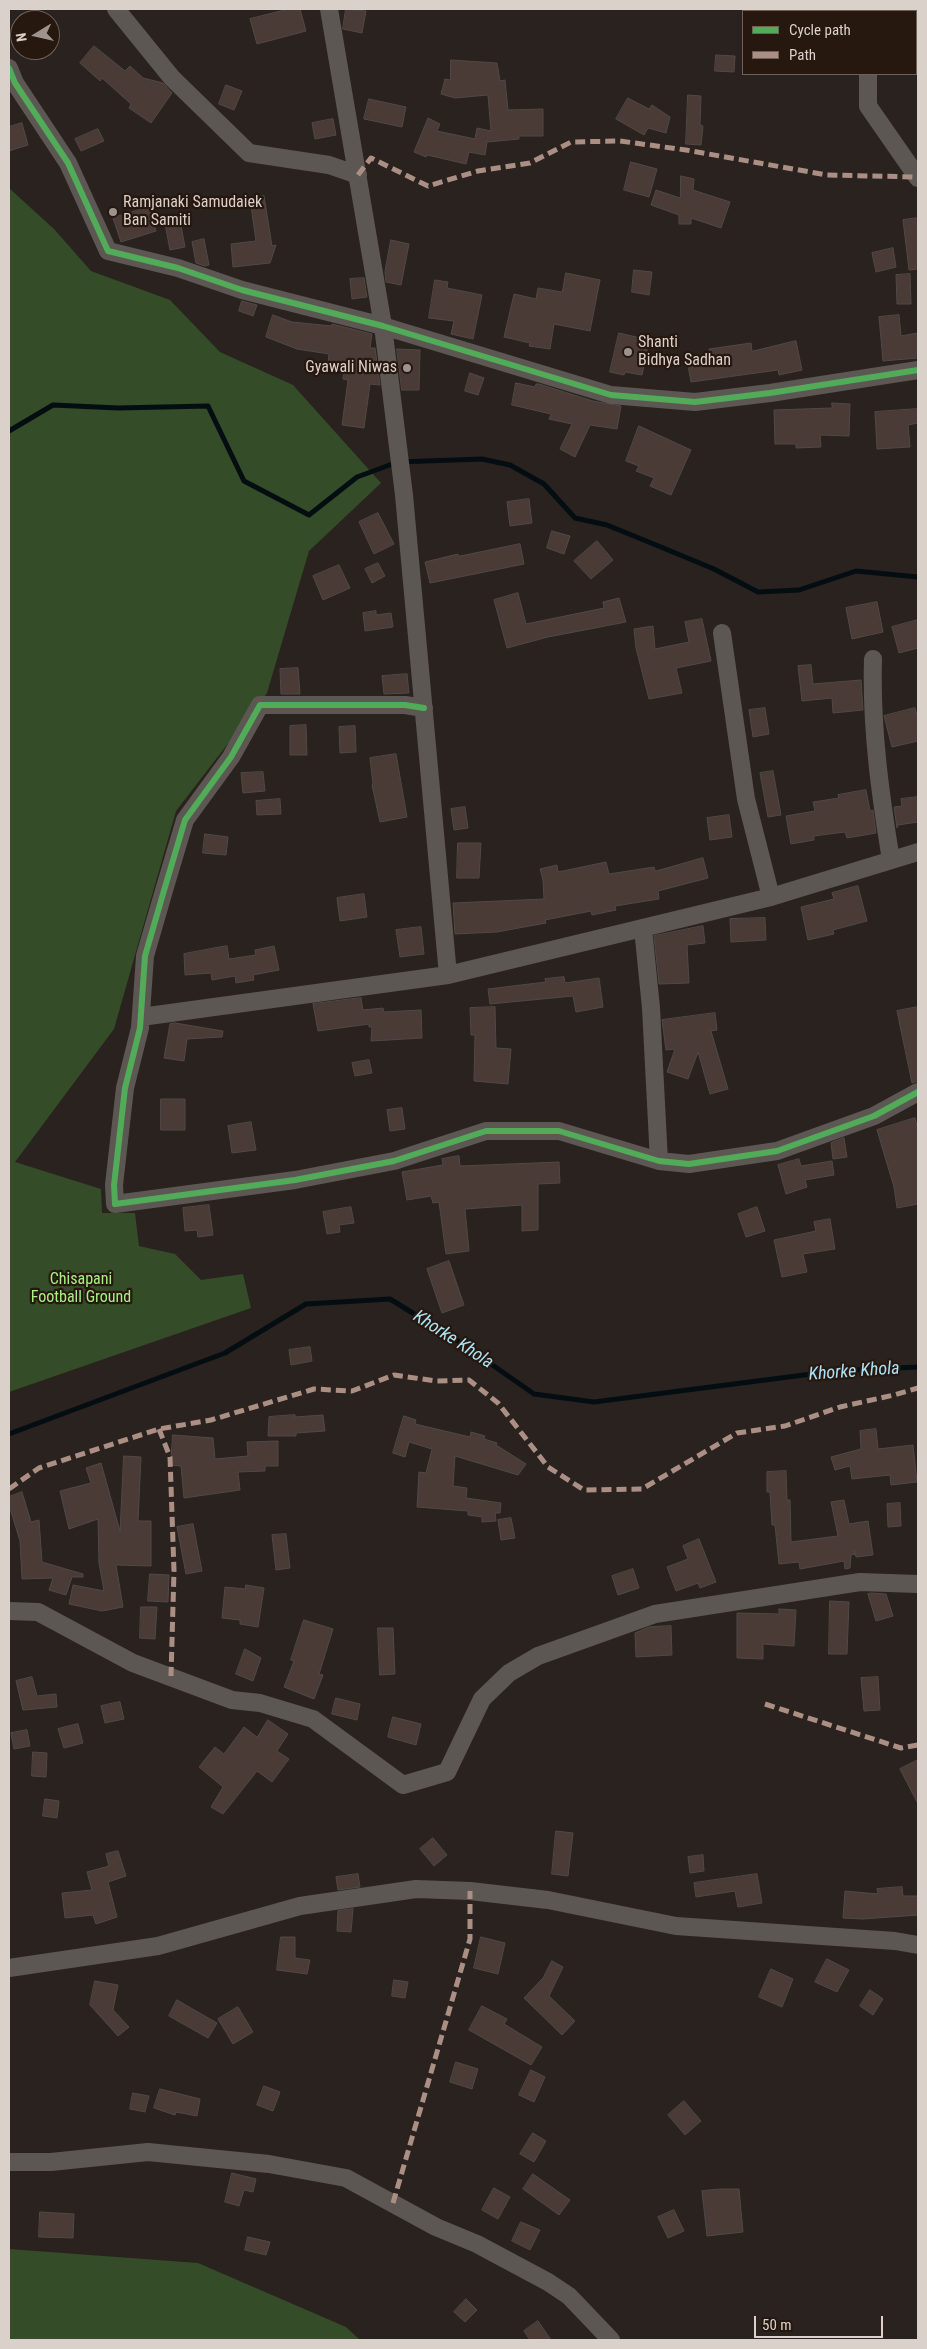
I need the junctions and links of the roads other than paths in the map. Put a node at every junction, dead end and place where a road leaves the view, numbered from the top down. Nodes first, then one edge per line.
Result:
1 (116, 9) edge
2 (329, 9) edge
3 (9, 68) edge
4 (868, 75) edge
5 (358, 175) junction
6 (918, 178) edge
7 (383, 326) junction
8 (918, 370) edge
9 (722, 633) dead end
10 (873, 659) dead end
11 (424, 708) junction
12 (918, 852) edge
13 (891, 860) junction
14 (771, 897) junction
15 (643, 928) junction
16 (448, 975) junction
17 (141, 1017) junction
18 (918, 1092) edge
19 (659, 1161) junction
20 (918, 1584) edge
21 (9, 1611) edge
22 (918, 1945) edge
23 (9, 1968) edge
24 (9, 2162) edge
25 (611, 2340) edge

1 - 5 street
2 - 5 street
3 - 7 street
4 - 6 street
5 - 7 street
7 - 8 street
7 - 11 street
9 - 14 street
10 - 13 street
11 - 16 street
11 - 17 street
12 - 13 street
13 - 14 street
14 - 15 street
15 - 16 street
15 - 19 street
16 - 17 street
17 - 19 street
18 - 19 street
20 - 21 street
22 - 23 street
24 - 25 street

